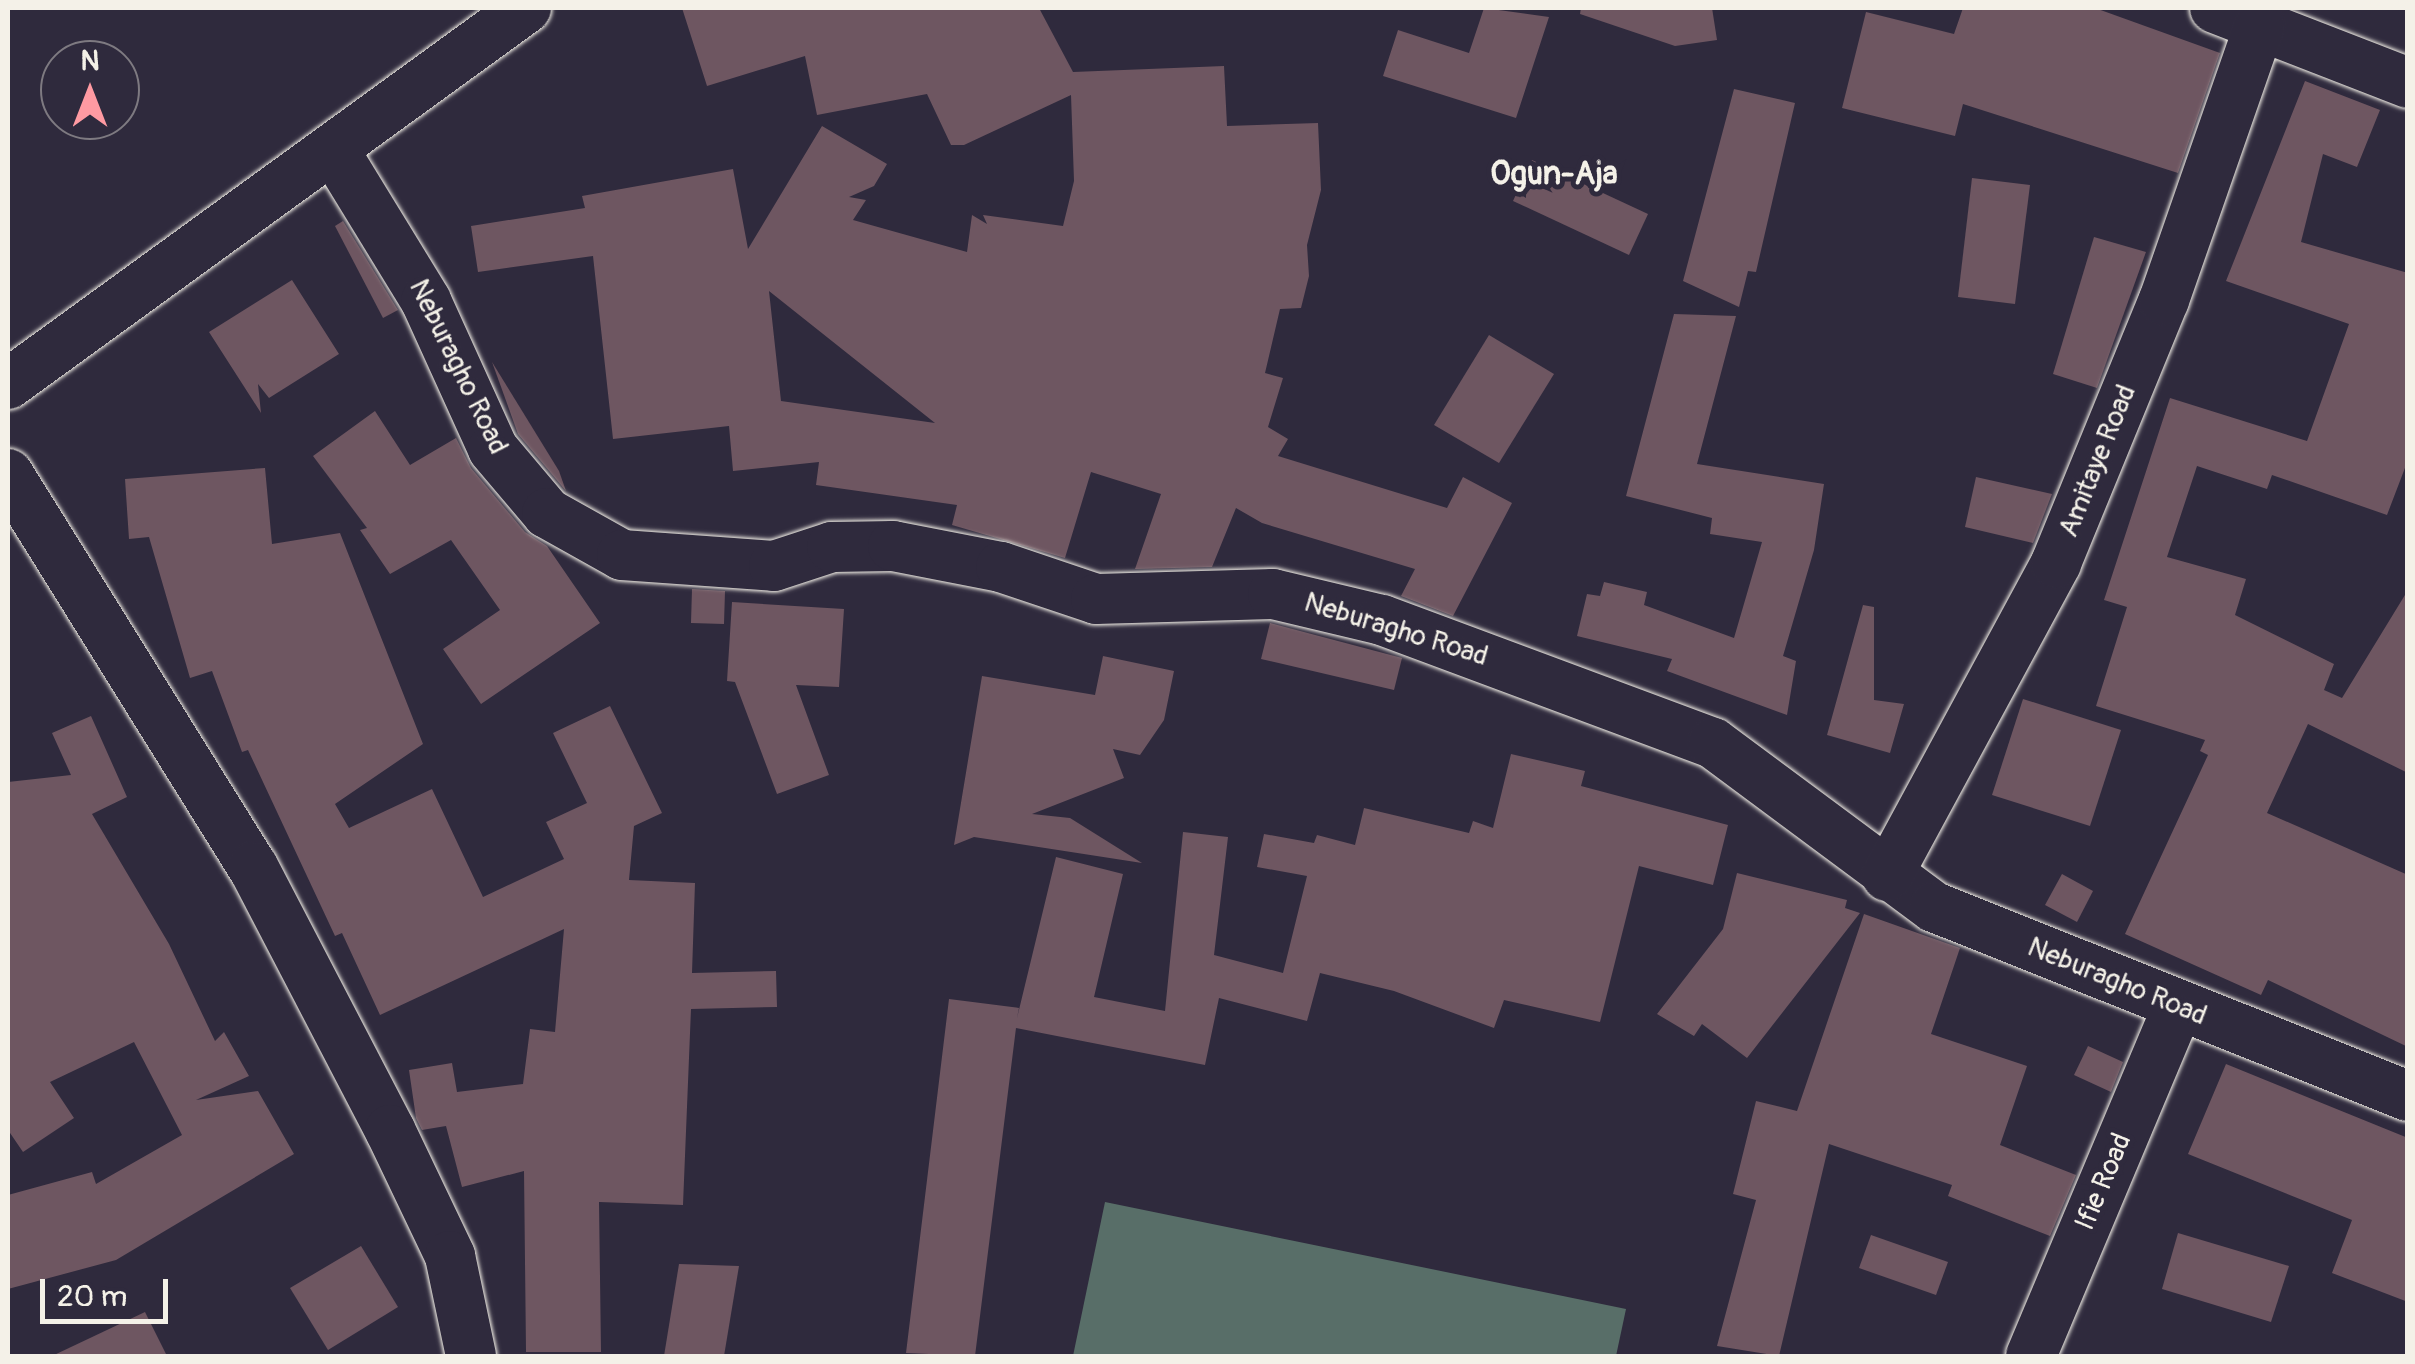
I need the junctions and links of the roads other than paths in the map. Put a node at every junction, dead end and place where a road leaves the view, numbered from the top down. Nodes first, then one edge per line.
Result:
1 (526, 8) edge
2 (2238, 16) edge
3 (2408, 83) edge
4 (333, 149) junction
5 (8, 384) edge
6 (8, 474) edge
7 (1887, 876) junction
8 (2178, 1007) junction
9 (2408, 1096) edge
10 (471, 1356) edge
11 (2031, 1356) edge

1 - 4 street
2 - 3 street
2 - 7 street, Amitaye Road
4 - 5 street
4 - 7 street, Neburagho Road
6 - 10 street
7 - 8 street, Neburagho Road
8 - 9 street, Neburagho Road
8 - 11 street, Ifie Road

